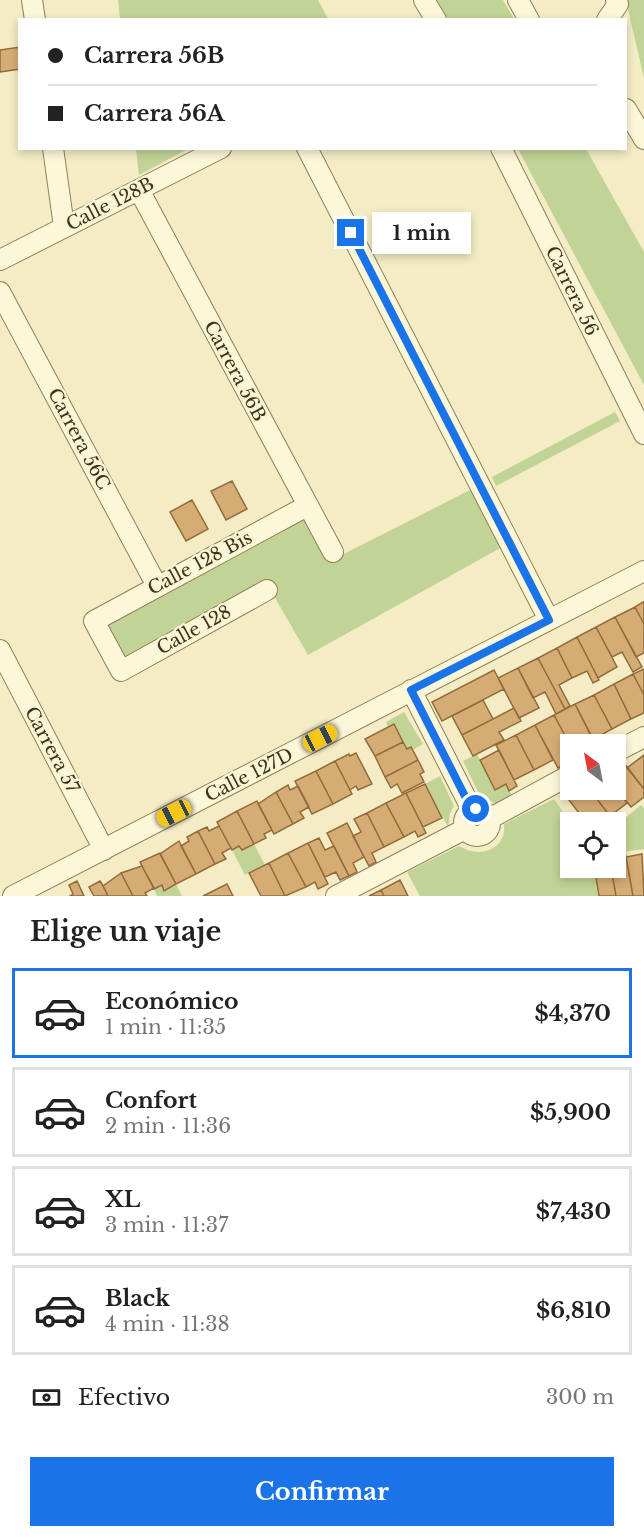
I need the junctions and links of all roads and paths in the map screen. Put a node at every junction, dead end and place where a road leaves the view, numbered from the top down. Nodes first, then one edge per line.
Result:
1 (32, 0) edge
2 (424, 0) edge
3 (518, 0) edge
4 (616, 0) edge
5 (35, 18) edge
6 (435, 18) edge
7 (528, 18) edge
8 (608, 18) edge
9 (627, 111) edge
10 (644, 139) edge
11 (53, 150) edge
12 (216, 150) edge
13 (308, 150) edge
14 (502, 150) edge
15 (139, 190) junction
16 (64, 227) junction
17 (0, 260) edge
18 (0, 292) edge
19 (644, 434) edge
20 (307, 506) junction
21 (333, 552) dead end
22 (644, 571) edge
23 (158, 586) junction
24 (267, 590) dead end
25 (549, 620) junction
26 (0, 650) edge
27 (121, 670) joint
28 (411, 690) junction
29 (644, 737) edge
30 (626, 746) edge
31 (560, 779) edge
32 (481, 814) junction
33 (104, 850) junction
34 (13, 896) edge
35 (336, 896) edge

1 - 5 street
2 - 6 street
3 - 7 street
4 - 8 street
9 - 10 street
11 - 16 street
12 - 15 street, Calle 128B
13 - 25 street
14 - 19 street, Carrera 56
15 - 16 street, Calle 128B
15 - 20 street, Carrera 56B
16 - 17 street, Calle 128B
18 - 23 street, Carrera 56C
20 - 21 street, Carrera 56B
20 - 23 street, Calle 128 Bis
22 - 25 street, Calle 127D
23 - 27 street, Calle 128 Bis
24 - 27 street, Calle 128
25 - 28 street, Calle 127D
26 - 33 street, Carrera 57
28 - 32 street
28 - 33 street, Calle 127D
29 - 30 street
31 - 32 street
32 - 35 street
33 - 34 street, Calle 127D

